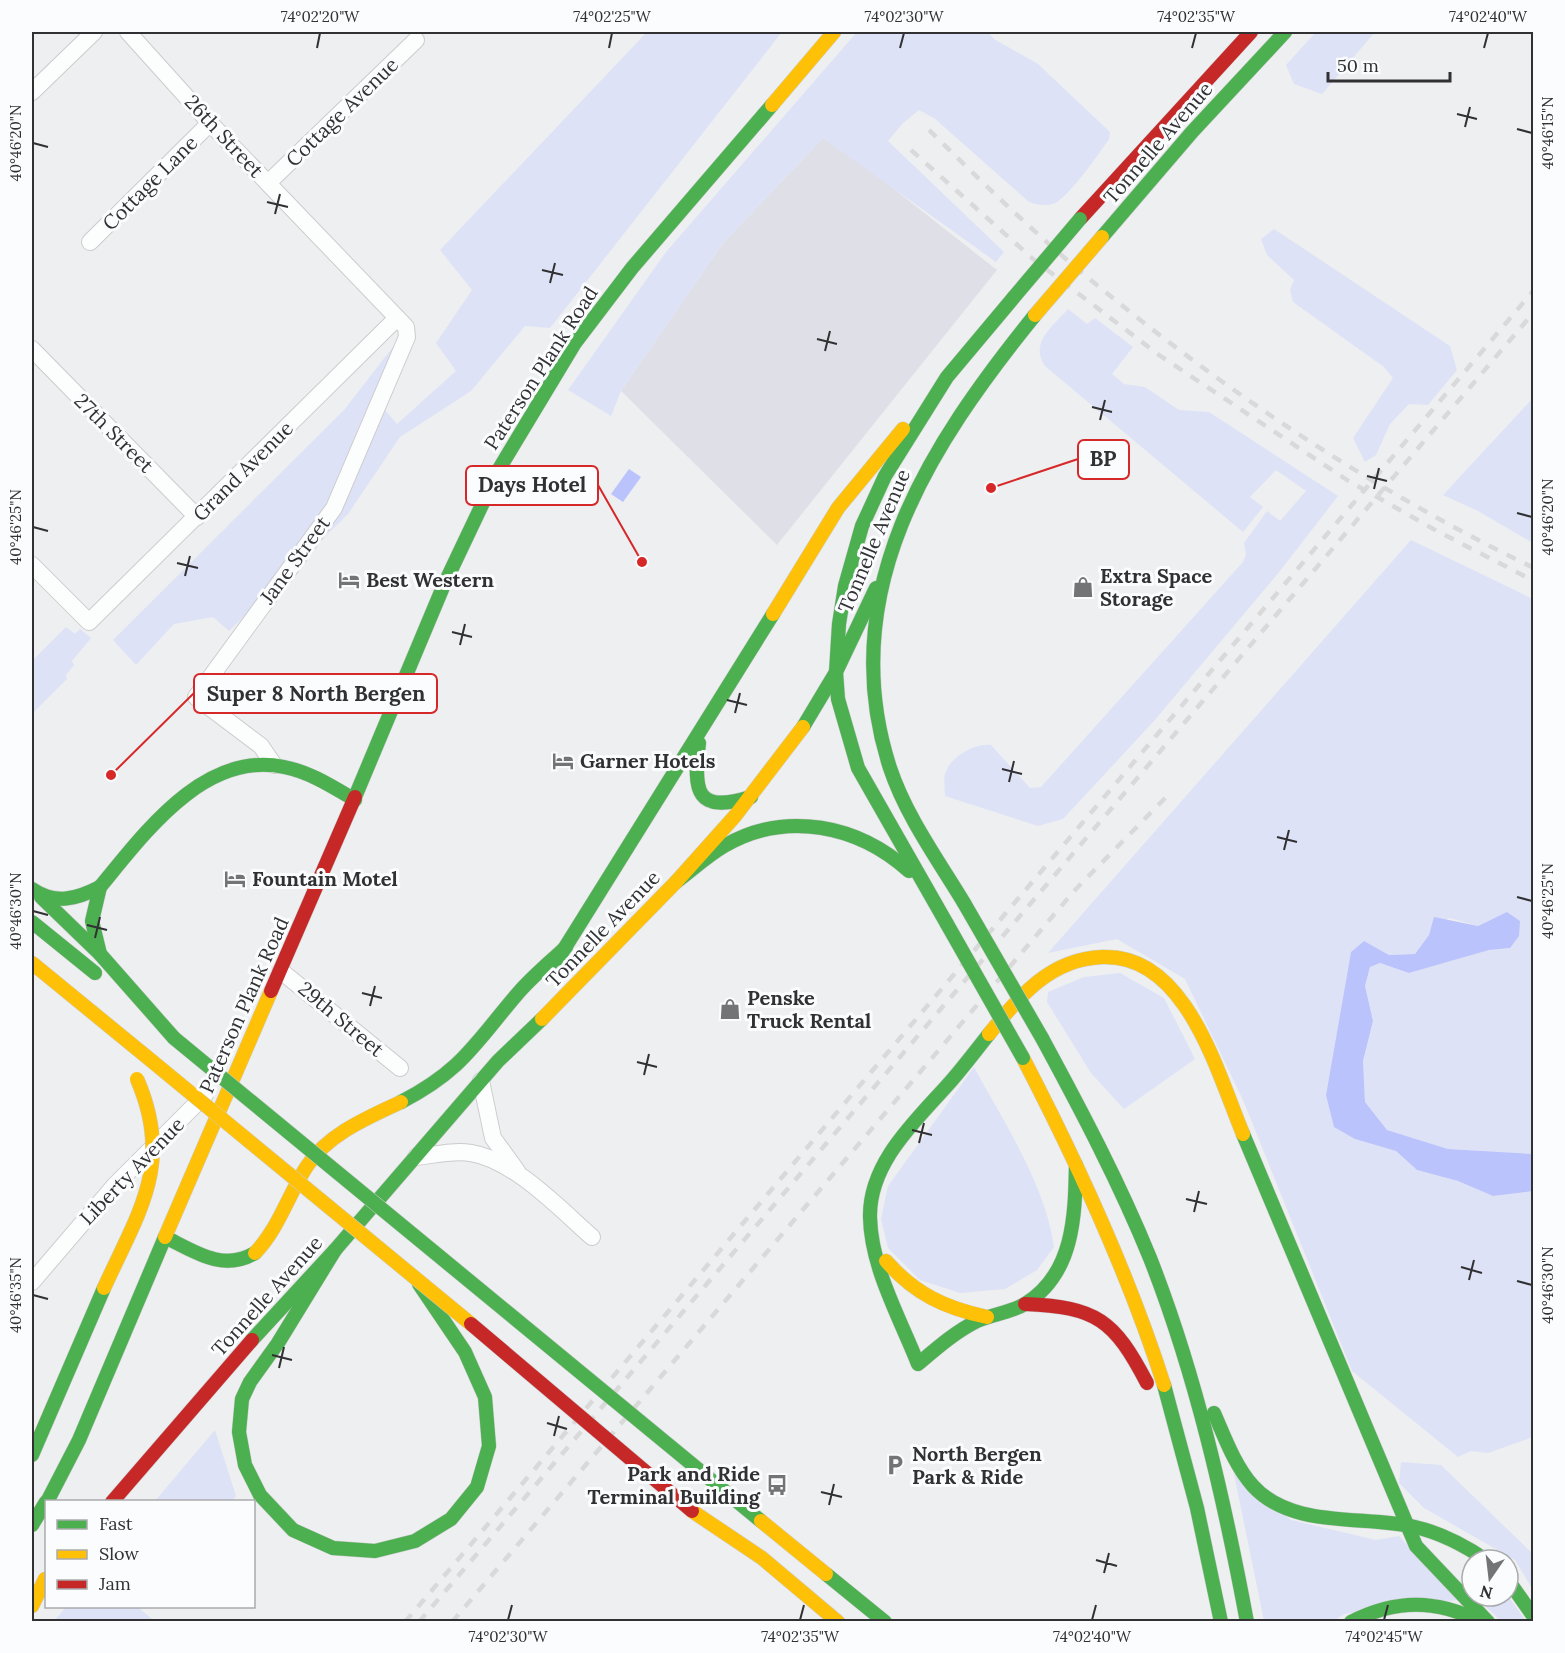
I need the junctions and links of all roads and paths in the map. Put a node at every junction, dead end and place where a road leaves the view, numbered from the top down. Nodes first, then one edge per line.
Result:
1 (94, 32) edge
2 (128, 32) edge
3 (834, 32) edge
4 (1286, 32) edge
5 (1248, 35) edge
6 (416, 40) dead end
7 (32, 92) edge
8 (210, 123) junction
9 (268, 183) junction
10 (90, 242) dead end
11 (397, 318) junction
12 (32, 349) edge
13 (947, 377) junction
14 (197, 517) junction
15 (32, 565) edge
16 (882, 575) junction
17 (836, 672) junction
18 (701, 733) junction
19 (274, 765) junction
20 (751, 798) junction
21 (355, 800) junction
22 (676, 882) junction
23 (100, 887) junction
24 (36, 893) edge
25 (932, 898) junction
26 (32, 922) edge
27 (566, 947) junction
28 (100, 954) junction
29 (32, 963) edge
30 (281, 970) junction
31 (32, 980) edge
32 (530, 1000) dead end
33 (83, 1003) junction
34 (519, 1020) dead end
35 (108, 1024) junction
36 (174, 1038) junction
37 (498, 1061) junction
38 (238, 1063) junction
39 (400, 1068) dead end
40 (481, 1081) junction
41 (416, 1157) junction
42 (1076, 1165) junction
43 (523, 1178) junction
44 (165, 1237) junction
45 (592, 1237) dead end
46 (873, 1245) junction
47 (335, 1250) junction
48 (412, 1274) junction
49 (32, 1282) edge
50 (932, 1302) junction
51 (1025, 1304) junction
52 (987, 1317) junction
53 (1177, 1336) junction
54 (932, 1353) junction
55 (32, 1455) edge
56 (1186, 1464) junction
57 (48, 1500) edge
58 (114, 1500) edge
59 (45, 1505) edge
60 (692, 1511) junction
61 (32, 1525) edge
62 (1407, 1525) junction
63 (1467, 1548) edge
64 (747, 1565) dead end
65 (45, 1579) edge
66 (45, 1580) edge
67 (32, 1594) edge
68 (1520, 1598) edge
69 (32, 1606) edge
70 (1533, 1617) edge
71 (838, 1622) edge
72 (885, 1622) edge
73 (1221, 1622) edge
74 (1247, 1622) edge
75 (1351, 1622) edge
76 (1480, 1622) edge
77 (1488, 1622) edge

1 - 7 street
2 - 8 street, 26th Street
3 - 21 main road, Paterson Plank Road
4 - 16 main road, Tonnelle Avenue, bridge
5 - 13 main road, Tonnelle Avenue, bridge
6 - 9 street, Cottage Avenue
8 - 9 street, 26th Street
8 - 10 street, Cottage Lane
9 - 11 street, 26th Street
11 - 14 street, Grand Avenue
11 - 19 street, Jane Street
12 - 14 street, 27th Street
13 - 17 main road
13 - 18 main road, Tonnelle Avenue
14 - 15 street, Grand Avenue
16 - 17 main road, Tonnelle Avenue
16 - 53 main road, bridge
17 - 20 main road, Tonnelle Avenue
17 - 25 main road
18 - 20 main road
18 - 27 main road, Tonnelle Avenue
19 - 21 main road
19 - 23 main road
20 - 22 main road, Tonnelle Avenue
21 - 30 main road, Paterson Plank Road
22 - 25 main road
22 - 37 main road, Tonnelle Avenue
23 - 24 main road
23 - 28 main road
24 - 28 main road
25 - 42 main road, bridge
26 - 36 main road
27 - 32 main road, Tonnelle Avenue
27 - 44 main road
28 - 36 main road
29 - 33 main road
30 - 38 main road, Paterson Plank Road
30 - 39 street, 29th Street
31 - 33 main road
33 - 35 main road
34 - 37 main road, Tonnelle Avenue
35 - 48 main road, bridge
35 - 55 main road, bridge
36 - 72 main road, bridge
37 - 40 main road, Tonnelle Avenue
38 - 44 main road, Paterson Plank Road
38 - 49 street, Liberty Avenue
40 - 41 main road, Tonnelle Avenue
40 - 43 street
41 - 43 street
41 - 47 main road, Tonnelle Avenue
42 - 51 main road
42 - 56 main road
43 - 45 street
44 - 57 main road, Paterson Plank Road
46 - 50 main road
46 - 54 main road
46 - 62 main road
47 - 48 main road, bridge
47 - 58 main road, Tonnelle Avenue
48 - 60 main road, bridge
50 - 52 main road
50 - 54 main road
51 - 52 main road
51 - 56 main road
52 - 54 main road
53 - 62 main road
53 - 74 main road
56 - 73 main road
59 - 61 main road, Paterson Plank Road
60 - 64 main road
60 - 71 main road
62 - 63 main road
62 - 77 main road
65 - 67 main road
66 - 69 main road
68 - 70 main road
75 - 76 main road

